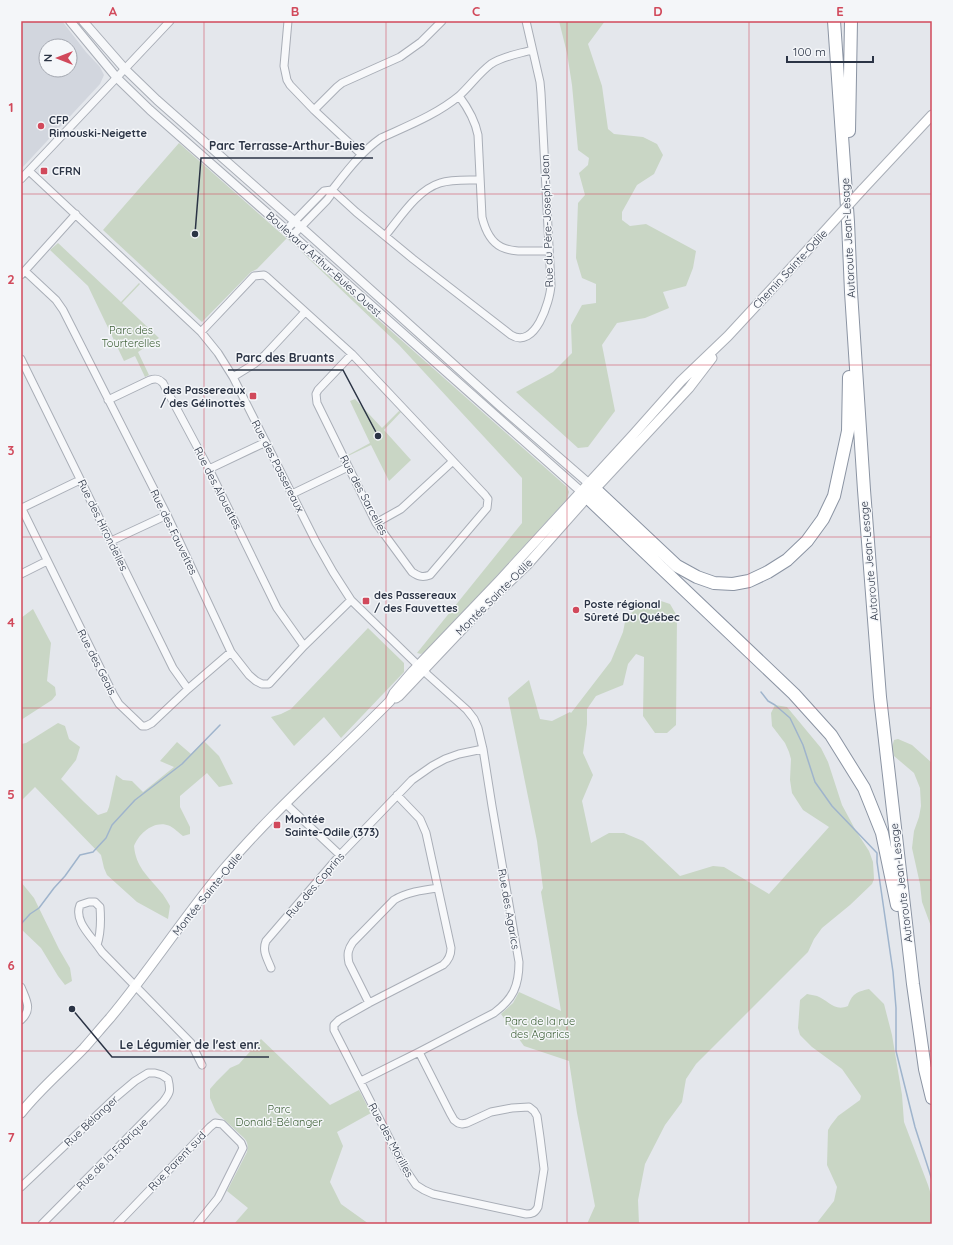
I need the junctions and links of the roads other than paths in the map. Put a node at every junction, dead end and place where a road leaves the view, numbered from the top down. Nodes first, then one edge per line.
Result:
1 (70, 21) edge
2 (83, 21) edge
3 (170, 21) edge
4 (288, 21) edge
5 (442, 21) edge
6 (526, 21) edge
7 (834, 21) edge
8 (851, 21) edge
9 (532, 50) junction
10 (125, 70) junction
11 (117, 78) junction
12 (459, 96) junction
13 (314, 110) junction
14 (932, 115) edge
15 (361, 154) junction
16 (29, 171) junction
17 (21, 179) edge
18 (480, 180) junction
19 (332, 190) junction
20 (76, 214) junction
21 (848, 222) junction
22 (298, 224) junction
23 (289, 233) junction
24 (385, 236) junction
25 (549, 251) junction
26 (23, 273) edge
27 (851, 292) junction
28 (306, 312) junction
29 (201, 332) junction
30 (352, 354) junction
31 (21, 359) edge
32 (233, 376) junction
33 (108, 400) junction
34 (266, 442) junction
35 (453, 461) junction
36 (348, 467) junction
37 (209, 469) junction
38 (80, 480) junction
39 (588, 490) junction
40 (292, 494) junction
41 (21, 507) edge
42 (166, 516) junction
43 (376, 523) junction
44 (111, 542) junction
45 (47, 561) junction
46 (21, 574) edge
47 (351, 600) junction
48 (304, 646) junction
49 (231, 652) junction
50 (421, 668) junction
51 (188, 689) junction
52 (483, 749) junction
53 (397, 795) junction
54 (286, 804) junction
55 (340, 855) junction
56 (438, 888) junction
57 (97, 945) junction
58 (271, 968) dead end
59 (913, 984) junction
60 (135, 986) junction
61 (21, 987) edge
62 (369, 1003) junction
63 (21, 1020) edge
64 (419, 1052) junction
65 (202, 1065) dead end
66 (168, 1079) joint
67 (361, 1081) junction
68 (35, 1096) junction
69 (932, 1098) edge
70 (21, 1104) edge
71 (21, 1113) edge
72 (21, 1187) edge
73 (42, 1224) edge
74 (117, 1224) edge
75 (197, 1224) edge

1 - 11 street, Boulevard Arthur-Buies Ouest
2 - 10 street, Boulevard Arthur-Buies Ouest
3 - 10 street
4 - 13 street
5 - 13 street
6 - 9 street, Rue du Père-Joseph-Jean
7 - 21 highway, Autoroute Jean-Lesage
8 - 21 highway
9 - 12 street
9 - 25 street, Rue du Père-Joseph-Jean
10 - 11 street
10 - 22 street, Boulevard Arthur-Buies Ouest
11 - 16 street
11 - 23 street, Boulevard Arthur-Buies Ouest
12 - 15 street
12 - 18 street
13 - 15 street
14 - 39 main road, Chemin Sainte-Odile, bridge
15 - 19 street
16 - 17 street
16 - 20 street, Rue des Passereaux
18 - 24 street
18 - 25 street
19 - 22 street
19 - 24 street, Rue du Père-Joseph-Jean
20 - 26 street
20 - 29 street, Rue des Passereaux
21 - 27 highway, Autoroute Jean-Lesage
22 - 23 street
22 - 39 street, Boulevard Arthur-Buies Ouest
23 - 39 street, Boulevard Arthur-Buies Ouest
24 - 25 street, Rue du Père-Joseph-Jean
26 - 33 street, Rue des Fauvettes
27 - 39 highway
27 - 59 highway, Autoroute Jean-Lesage
28 - 29 street, Rue des Sarcelles
28 - 30 street, Rue des Sarcelles
28 - 32 street
29 - 32 street, Rue des Passereaux
30 - 35 street, Rue des Sarcelles
30 - 36 street, Rue des Sarcelles
31 - 38 street, Rue des Hirondelles
32 - 34 street, Rue des Passereaux
33 - 37 street, Rue des Alouettes
33 - 42 street, Rue des Fauvettes
34 - 37 street
34 - 40 street, Rue des Passereaux
35 - 43 street
35 - 43 street, Rue des Sarcelles
36 - 40 street
36 - 43 street, Rue des Sarcelles
37 - 48 street, Rue des Alouettes
38 - 41 street
38 - 44 street, Rue des Hirondelles
39 - 50 main road, Montée Sainte-Odile
39 - 59 highway
40 - 47 street, Rue des Passereaux
41 - 45 street, Rue des Geais
42 - 44 street
42 - 49 street, Rue des Fauvettes
44 - 51 street, Rue des Hirondelles
45 - 46 street
45 - 51 street, Rue des Geais
47 - 48 street, Rue des Fauvettes
47 - 50 street, Rue des Passereaux
48 - 49 street, Rue des Fauvettes
49 - 51 street, Rue des Geais
50 - 52 street, Rue des Agarics
50 - 54 main road, Montée Sainte-Odile
52 - 53 street, Rue des Coprins
52 - 64 street, Rue des Agarics
53 - 55 street, Rue des Coprins
53 - 56 street, Rue des Morilles
54 - 55 street
54 - 60 main road, Montée Sainte-Odile
55 - 58 street, Rue des Coprins
56 - 62 street, Rue des Morilles
56 - 62 street
57 - 57 street
57 - 60 street
59 - 69 highway, Autoroute Jean-Lesage
60 - 65 street
60 - 68 main road, Montée Sainte-Odile
61 - 63 street
62 - 67 street, Rue des Morilles
64 - 67 street, Rue des Agarics
64 - 67 street, Rue des Morilles
66 - 72 street, Rue Bélanger
66 - 73 street, Rue de la Fabrique
68 - 70 main road, Montée Sainte-Odile
68 - 71 main road, Montée Sainte-Odile
74 - 75 street, Rue Parent sud

